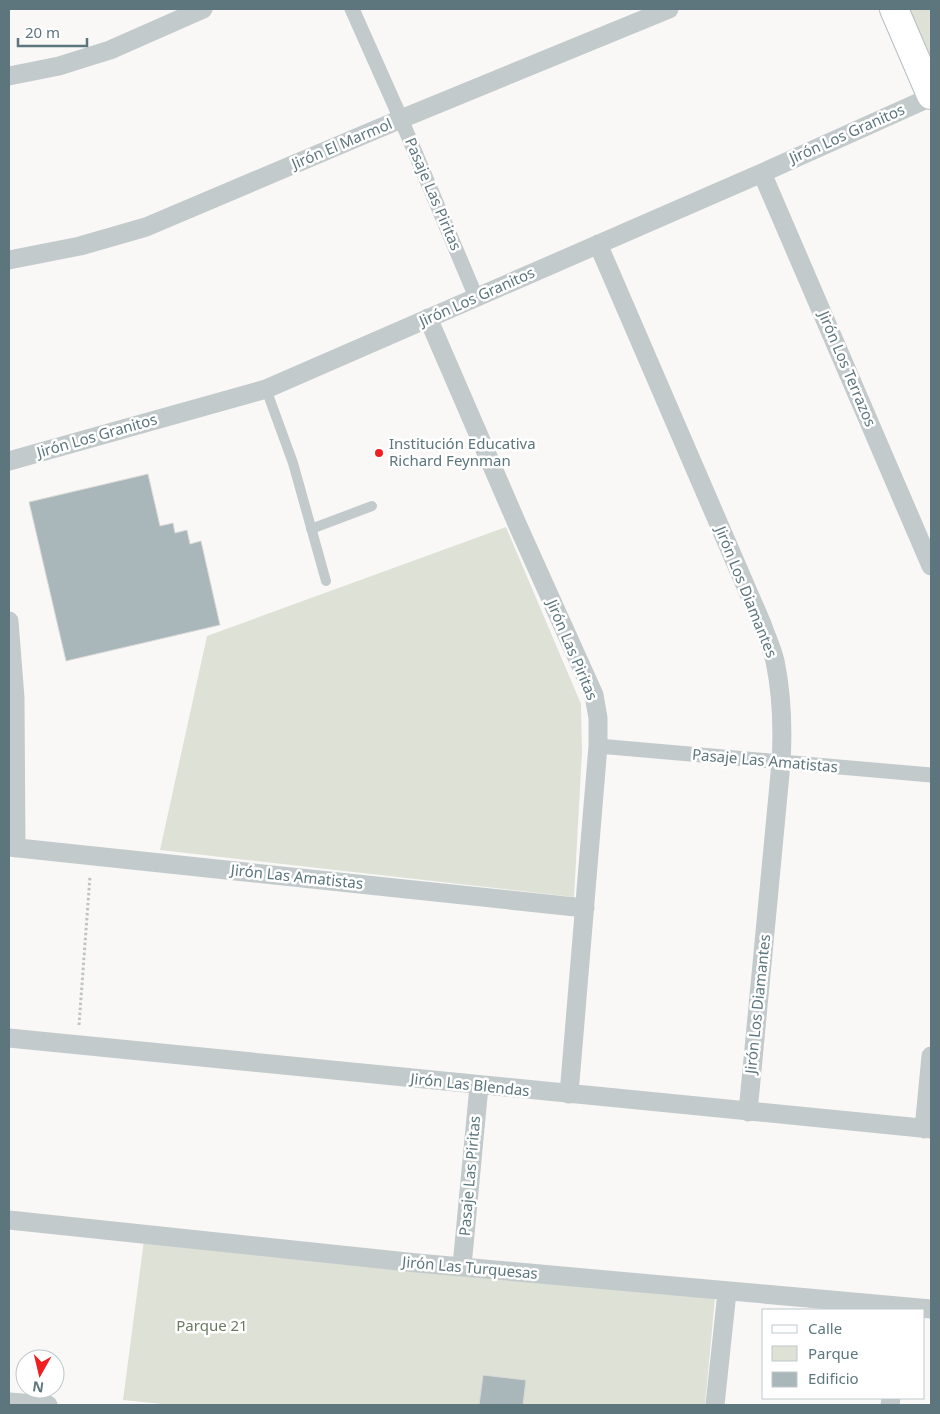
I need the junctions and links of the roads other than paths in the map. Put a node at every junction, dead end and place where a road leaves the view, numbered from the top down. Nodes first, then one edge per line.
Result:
1 (203, 9) edge
2 (352, 9) edge
3 (669, 9) edge
4 (894, 9) edge
5 (9, 76) edge
6 (931, 96) edge
7 (401, 119) junction
8 (762, 173) junction
9 (598, 244) junction
10 (9, 260) edge
11 (476, 297) junction
12 (428, 318) junction
13 (266, 389) junction
14 (9, 461) edge
15 (372, 506) dead end
16 (311, 529) junction
17 (931, 566) edge
18 (326, 581) dead end
19 (9, 620) edge
20 (598, 746) junction
21 (782, 763) junction
22 (931, 775) edge
23 (12, 847) edge
24 (585, 908) junction
25 (9, 1038) edge
26 (931, 1056) edge
27 (479, 1086) junction
28 (569, 1094) junction
29 (748, 1112) junction
30 (928, 1129) edge
31 (9, 1220) edge
32 (462, 1266) junction
33 (727, 1292) junction
34 (899, 1309) edge
35 (931, 1309) edge
36 (9, 1402) edge
37 (48, 1405) edge
38 (715, 1405) edge

1 - 5 street
2 - 7 street, Pasaje Las Piritas
3 - 7 street, Jirón El Marmol
4 - 6 main road
6 - 8 street, Jirón Los Granitos
7 - 10 street, Jirón El Marmol
7 - 11 street, Pasaje Las Piritas
8 - 9 street, Jirón Los Granitos
8 - 17 street, Jirón Los Terrazos
9 - 11 street, Jirón Los Granitos
9 - 21 street, Jirón Los Diamantes
11 - 12 street, Jirón Los Granitos
12 - 13 street, Jirón Los Granitos
12 - 20 street, Jirón Las Piritas
13 - 14 street, Jirón Los Granitos
13 - 16 lane
15 - 16 lane
16 - 18 lane
19 - 23 street
20 - 21 street, Pasaje Las Amatistas
20 - 24 street, Jirón Las Piritas
21 - 22 street, Pasaje Las Amatistas
21 - 29 street, Jirón Los Diamantes
23 - 24 street, Jirón Las Amatistas
24 - 28 street, Jirón Las Piritas
25 - 27 street, Jirón Las Blendas
26 - 30 street
27 - 28 street, Jirón Las Blendas
27 - 32 street, Pasaje Las Piritas
28 - 29 street, Jirón Las Blendas
29 - 30 street, Jirón Las Blendas
31 - 32 street, Jirón Las Turquesas
32 - 33 street, Jirón Las Turquesas
33 - 34 street, Jirón Las Turquesas
33 - 38 street
34 - 35 street, Jirón Las Turquesas
36 - 37 street

